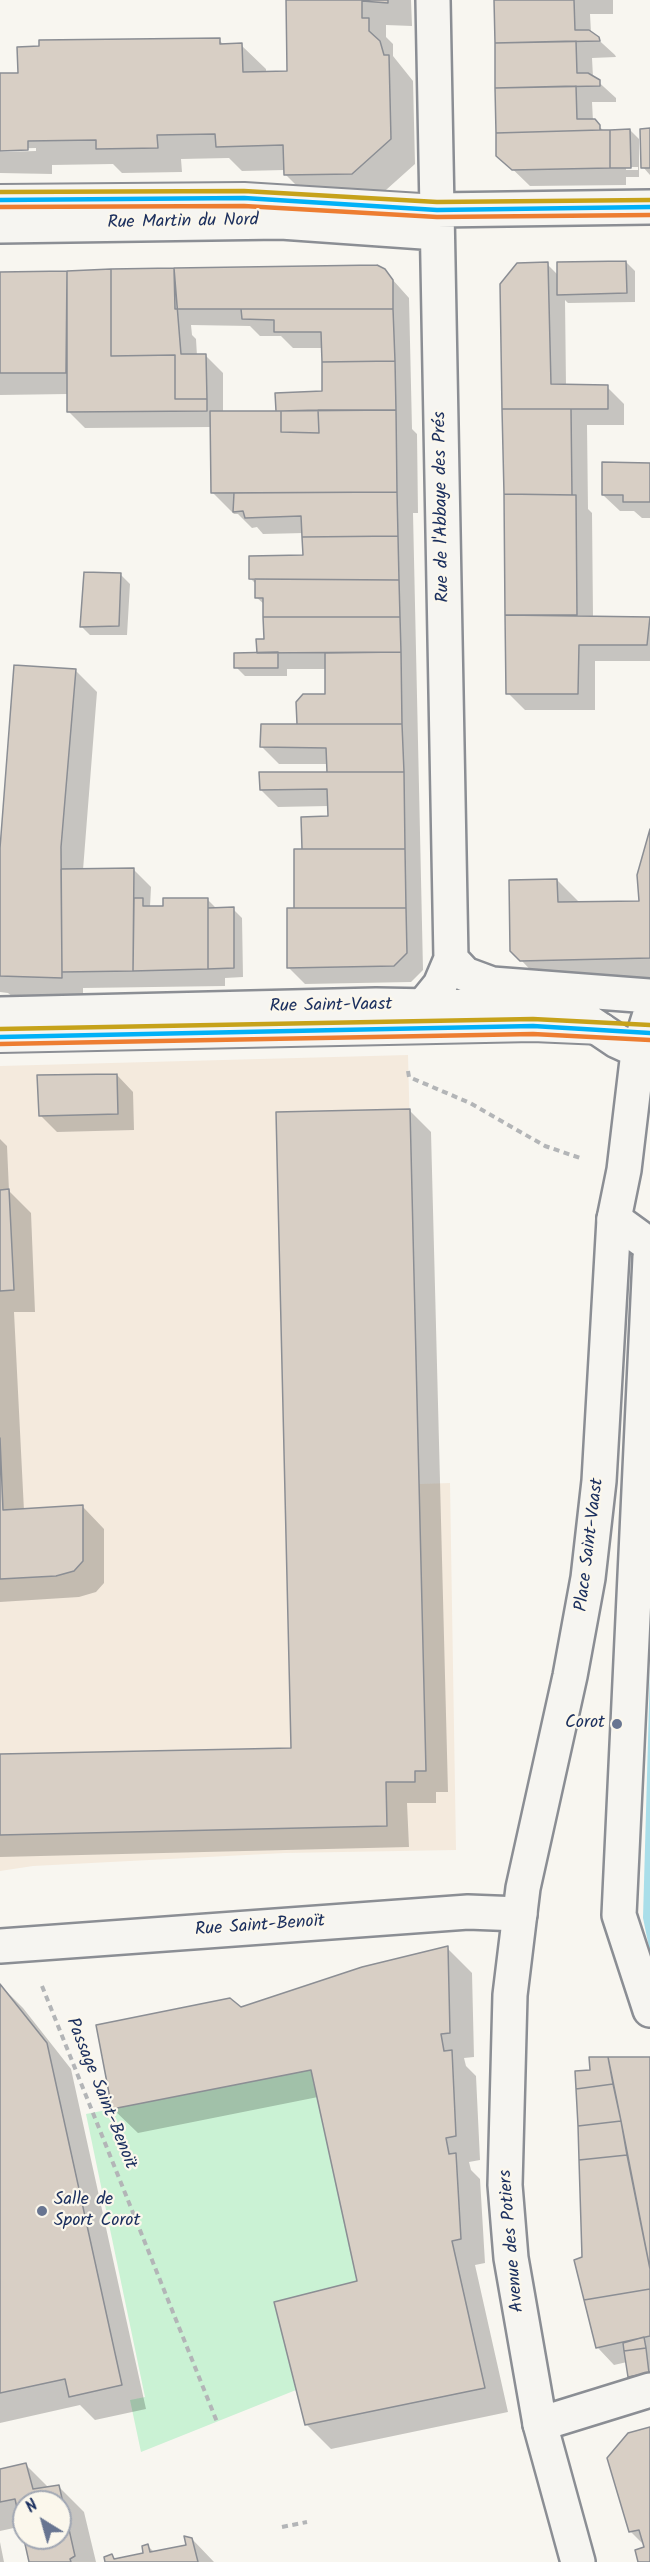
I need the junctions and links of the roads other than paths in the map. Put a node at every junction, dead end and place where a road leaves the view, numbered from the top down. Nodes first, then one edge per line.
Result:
1 (433, 0) edge
2 (0, 200) edge
3 (650, 207) edge
4 (437, 221) junction
5 (0, 226) edge
6 (451, 959) junction
7 (650, 996) edge
8 (423, 1006) junction
9 (0, 1014) edge
10 (604, 1030) junction
11 (0, 1037) edge
12 (646, 1038) edge
13 (650, 1133) edge
14 (624, 1170) junction
15 (614, 1219) junction
16 (650, 1245) edge
17 (650, 1257) edge
18 (520, 1914) junction
19 (12, 1945) edge
20 (650, 2010) edge
21 (650, 2390) edge
22 (540, 2424) junction
23 (578, 2562) edge

1 - 4 street, Rue de l'Abbaye des Prés
2 - 4 lane
3 - 4 street, Rue Martin du Nord
4 - 5 street, Rue Martin du Nord
4 - 6 street, Rue de l'Abbaye des Prés
6 - 7 street
6 - 8 street, Rue de l'Abbaye des Prés
8 - 9 street, Rue Saint-Vaast
8 - 10 street, Rue Saint-Vaast
10 - 11 lane
10 - 12 street, Rue Saint-Vaast
12 - 14 street, Place Saint-Vaast
13 - 14 street, Place Saint-Vaast
14 - 15 street, Place Saint-Vaast
15 - 16 street
15 - 18 street, Place Saint-Vaast
17 - 20 street
18 - 19 street, Rue Saint-Benoït
18 - 22 street, Avenue des Potiers
21 - 22 street
22 - 23 street, Avenue des Potiers

